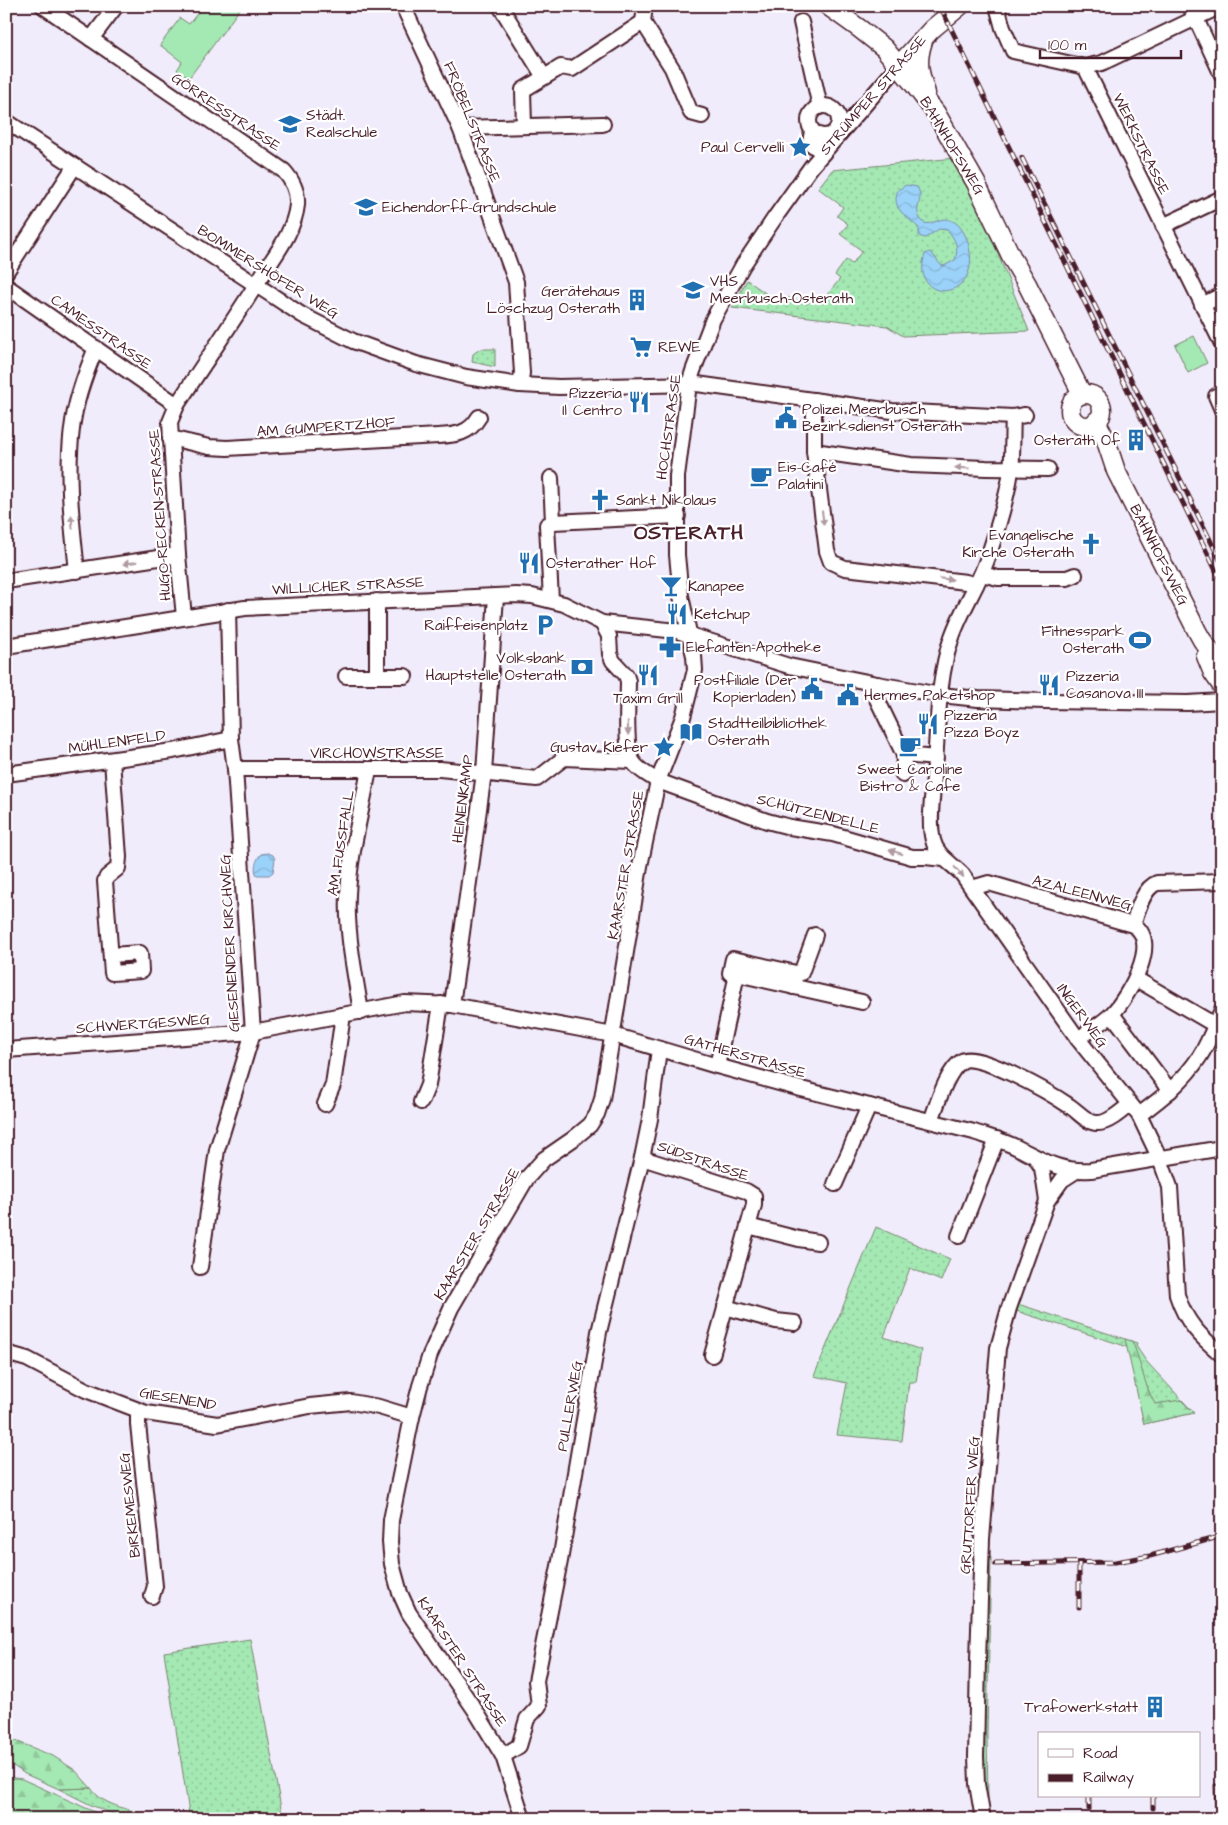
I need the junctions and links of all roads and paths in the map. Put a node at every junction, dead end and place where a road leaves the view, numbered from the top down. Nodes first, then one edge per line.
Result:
1 (43, 6) edge
2 (116, 6) edge
3 (403, 6) edge
4 (500, 6) edge
5 (646, 6) edge
6 (828, 6) edge
7 (960, 6) edge
8 (996, 6) edge
9 (1221, 6) edge
10 (1192, 12) edge
11 (643, 22) junction
12 (800, 22) dead end
13 (924, 37) junction
14 (92, 39) junction
15 (899, 65) junction
16 (1085, 67) junction
17 (1222, 76) edge
18 (544, 77) junction
19 (820, 107) junction
20 (936, 114) junction
21 (702, 116) dead end
22 (6, 121) edge
23 (603, 124) dead end
24 (524, 126) junction
25 (460, 128) junction
26 (812, 131) junction
27 (823, 153) junction
28 (74, 167) junction
29 (811, 167) joint
30 (1222, 198) edge
31 (1163, 226) junction
32 (6, 272) edge
33 (256, 285) junction
34 (6, 286) edge
35 (1222, 295) edge
36 (1202, 305) junction
37 (1222, 344) edge
38 (96, 348) junction
39 (689, 384) junction
40 (520, 385) junction
41 (1216, 396) dead end
42 (1078, 397) junction
43 (814, 400) junction
44 (177, 405) junction
45 (1222, 410) edge
46 (1019, 416) joint
47 (479, 417) dead end
48 (1092, 424) junction
49 (170, 438) junction
50 (814, 451) junction
51 (1011, 469) junction
52 (1048, 469) dead end
53 (551, 478) dead end
54 (678, 516) junction
55 (553, 522) junction
56 (178, 555) junction
57 (77, 571) junction
58 (1075, 575) dead end
59 (979, 579) junction
60 (6, 581) edge
61 (496, 596) junction
62 (551, 600) junction
63 (377, 601) junction
64 (228, 610) junction
65 (184, 617) junction
66 (602, 623) junction
67 (689, 634) junction
68 (6, 646) edge
69 (1219, 675) edge
70 (346, 676) dead end
71 (377, 676) junction
72 (405, 676) dead end
73 (877, 684) junction
74 (941, 695) junction
75 (1222, 701) edge
76 (1188, 703) junction
77 (231, 738) junction
78 (904, 755) junction
79 (936, 758) junction
80 (112, 760) junction
81 (632, 761) junction
82 (234, 769) junction
83 (369, 770) junction
84 (484, 773) junction
85 (6, 774) edge
86 (903, 775) dead end
87 (658, 780) junction
88 (944, 859) junction
89 (1222, 881) edge
90 (972, 888) junction
91 (1133, 925) junction
92 (815, 935) dead end
93 (111, 956) dead end
94 (1136, 979) junction
95 (795, 980) junction
96 (862, 1002) dead end
97 (447, 1005) junction
98 (1222, 1010) edge
99 (361, 1012) junction
100 (1112, 1014) junction
101 (341, 1015) junction
102 (1215, 1025) junction
103 (253, 1032) junction
104 (613, 1034) junction
105 (1078, 1039) junction
106 (659, 1049) junction
107 (6, 1050) edge
108 (717, 1066) junction
109 (1170, 1091) junction
110 (421, 1102) dead end
111 (325, 1104) dead end
112 (1129, 1104) junction
113 (869, 1106) junction
114 (1139, 1115) junction
115 (931, 1121) junction
116 (997, 1139) junction
117 (1222, 1148) edge
118 (642, 1158) junction
119 (1036, 1158) junction
120 (1160, 1159) junction
121 (1076, 1172) junction
122 (835, 1184) dead end
123 (1047, 1201) junction
124 (748, 1226) junction
125 (959, 1236) dead end
126 (818, 1242) dead end
127 (200, 1267) dead end
128 (725, 1308) junction
129 (795, 1323) dead end
130 (6, 1353) edge
131 (712, 1355) dead end
132 (1222, 1355) edge
133 (138, 1411) junction
134 (412, 1417) junction
135 (152, 1596) dead end
136 (503, 1756) junction
137 (523, 1819) edge
138 (983, 1819) edge

1 - 14 street, GÖRRESSTRASSE
2 - 14 street
3 - 25 street, FRÖBELSTRASSE
4 - 18 street
5 - 11 street
6 - 15 main road, BAHNHOFSWEG
7 - 13 main road, STRÜMPER STRASSE
8 - 16 street
9 - 10 street
10 - 16 street
10 - 17 street
11 - 18 street
11 - 21 street
12 - 19 street
13 - 15 main road, STRÜMPER STRASSE
13 - 20 main road
14 - 33 street, GÖRRESSTRASSE
15 - 20 main road, BAHNHOFSWEG
15 - 27 street, STRÜMPER STRASSE
16 - 31 street, WERKSTRASSE
18 - 24 street
19 - 26 street
19 - 26 street
20 - 42 main road, BAHNHOFSWEG
22 - 28 street, BOMMERSHÖFER WEG
23 - 24 street
24 - 25 street
25 - 40 street, FRÖBELSTRASSE
26 - 27 street
27 - 29 street, STRÜMPER STRASSE
28 - 32 street
28 - 33 street, BOMMERSHÖFER WEG
29 - 39 street, HOCHSTRASSE
30 - 31 street
31 - 36 street, WERKSTRASSE
33 - 40 street, BOMMERSHÖFER WEG
33 - 44 street, HUGO-RECKEN-STRASSE
34 - 38 street, CAMESSTRASSE
35 - 36 street
36 - 37 street, WERKSTRASSE
38 - 44 street, CAMESSTRASSE
57 -> 38 street
39 - 40 street, BOMMERSHÖFER WEG
39 - 43 street, BOMMERSHÖFER WEG
39 - 54 street, HOCHSTRASSE
41 - 45 street
42 - 48 main road
42 - 48 main road
43 - 46 street, BOMMERSHÖFER WEG
43 - 50 street
44 - 49 street, HUGO-RECKEN-STRASSE
46 - 51 street, INGERWEG
47 - 49 street, AM GUMPERTZHOF
48 - 69 main road, BAHNHOFSWEG
49 - 56 street, HUGO-RECKEN-STRASSE
51 -> 50 street
50 -> 59 street
51 - 52 street
51 - 59 street, INGERWEG
53 - 55 street
54 - 55 street
54 - 67 street, HOCHSTRASSE
55 - 62 street
56 -> 57 street
56 - 65 street, HUGO-RECKEN-STRASSE
57 - 60 street
58 - 59 street
59 - 74 street, INGERWEG
61 - 62 street, WILLICHER STRASSE
61 - 63 street, WILLICHER STRASSE
61 - 84 street, HEINENKAMP
62 - 66 street, WILLICHER STRASSE
63 - 64 street, WILLICHER STRASSE
63 - 71 street
64 - 65 street, WILLICHER STRASSE
64 - 77 street, GIESENENDER KIRCHWEG
65 - 68 street, WILLICHER STRASSE
66 - 67 street, WILLICHER STRASSE
66 -> 81 street
67 - 73 street, WILLICHER STRASSE
67 - 87 street, KAARSTER STRASSE
69 - 76 street
70 - 71 street
71 - 72 street
73 - 74 street, WILLICHER STRASSE
73 - 78 street
74 - 76 street, WILLICHER STRASSE
74 - 79 street, INGERWEG
75 - 76 street, WILLICHER STRASSE
77 - 80 street, MÜHLENFELD
77 - 82 street, GIESENENDER KIRCHWEG
78 - 79 street
78 - 86 street
79 - 88 street, INGERWEG
80 - 85 street, MÜHLENFELD
80 - 93 street
81 - 84 street, VIRCHOWSTRASSE
81 - 87 street, SCHÜTZENDELLE
82 - 83 street, VIRCHOWSTRASSE
82 - 103 street, GIESENENDER KIRCHWEG
83 - 84 street, VIRCHOWSTRASSE
83 - 99 street, AM FUSSFALL
84 - 97 street, HEINENKAMP
88 -> 87 street, SCHÜTZENDELLE
87 - 104 street, KAARSTER STRASSE
88 -> 90 street, INGERWEG
89 - 91 street, AZALEENWEG
90 - 91 street, AZALEENWEG
90 - 105 street, INGERWEG
91 - 94 street
92 - 95 street
94 - 100 street
94 - 102 street
95 - 96 street
95 - 108 street
97 - 99 street, SCHWERTGESWEG
97 - 104 street, SCHWERTGESWEG
97 - 110 street
98 - 102 street
99 - 101 street, SCHWERTGESWEG
100 - 105 street
100 - 109 street
101 - 103 street, SCHWERTGESWEG
101 - 111 street
102 - 109 street
103 - 107 street, SCHWERTGESWEG
103 - 127 street, GIESENENDER KIRCHWEG
104 - 106 street, GATHERSTRASSE
104 - 134 street, KAARSTER STRASSE
105 - 112 street, INGERWEG
106 - 108 street, GATHERSTRASSE
106 - 118 street, PULLERWEG
108 - 113 street, GATHERSTRASSE
109 - 114 street
112 - 114 street, INGERWEG
112 - 115 street
113 - 115 street, GATHERSTRASSE
113 - 122 street
114 - 120 street, INGERWEG
115 - 116 street, GATHERSTRASSE
116 - 119 street, GATHERSTRASSE
116 - 125 street
117 - 120 street, GATHERSTRASSE
118 - 124 street, SÜDSTRASSE
118 - 136 street, PULLERWEG
119 - 121 street, GATHERSTRASSE
119 - 123 street, GRUTTORFER WEG
120 - 121 street, GATHERSTRASSE
120 - 132 street, INGERWEG
121 - 123 street, GRUTTORFER WEG
123 - 138 street, GRUTTORFER WEG
124 - 126 street
124 - 128 street, SÜDSTRASSE
128 - 129 street
128 - 131 street, SÜDSTRASSE
130 - 133 street, GIESENEND
133 - 134 street, GIESENEND
133 - 135 street, BIRKEMESWEG
134 - 136 street, KAARSTER STRASSE
136 - 137 street, KAARSTER STRASSE

